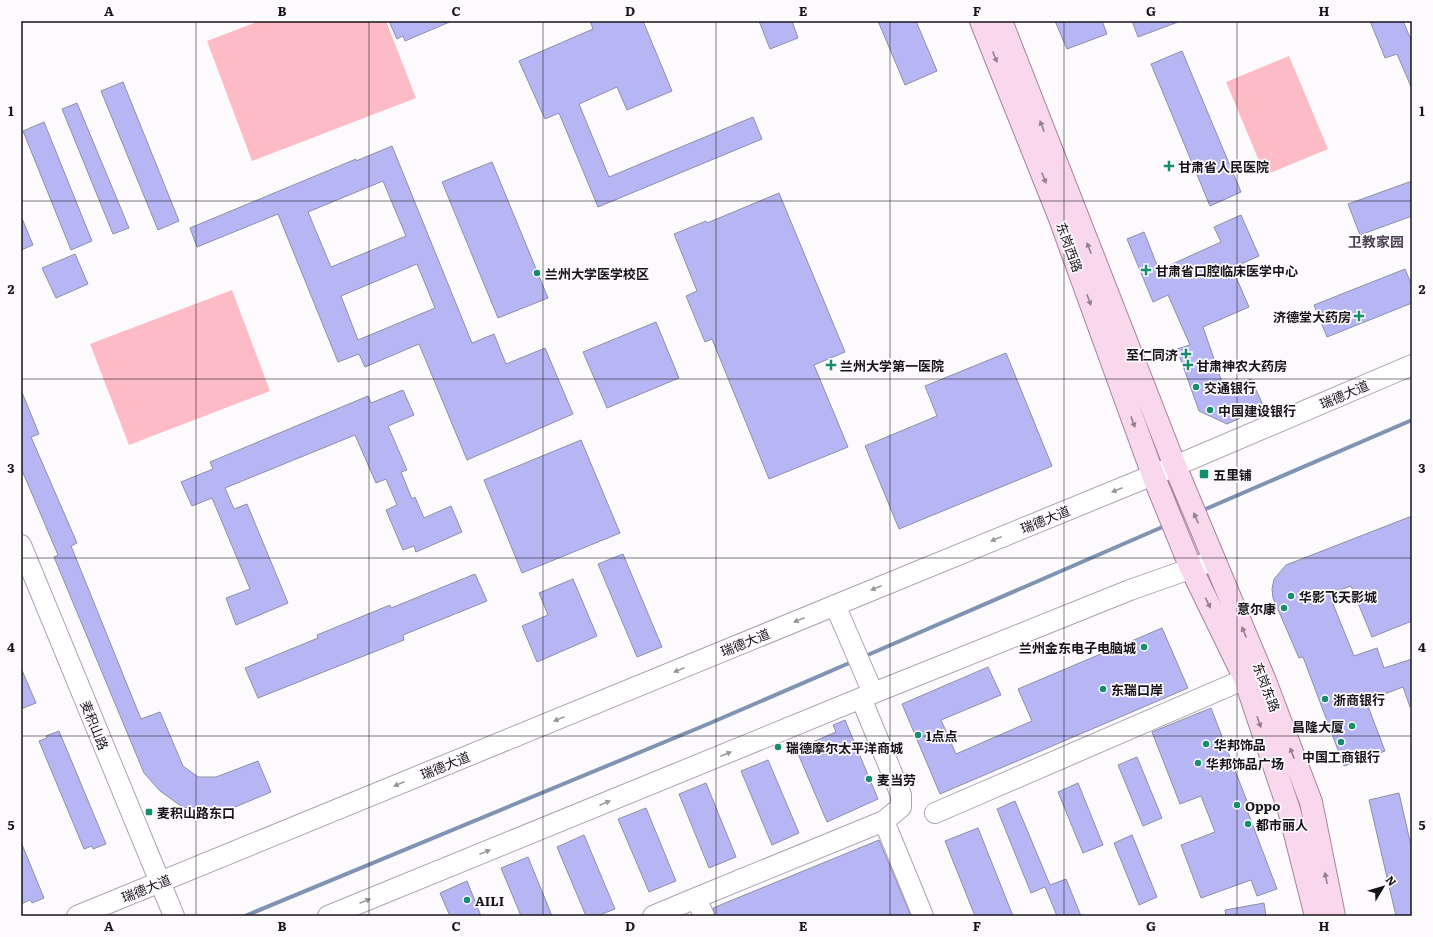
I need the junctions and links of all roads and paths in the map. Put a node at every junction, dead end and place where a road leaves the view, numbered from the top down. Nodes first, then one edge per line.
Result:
1 (981, 21) edge
2 (1001, 21) edge
3 (1412, 365) edge
4 (1175, 466) junction
5 (1153, 475) junction
6 (21, 545) edge
7 (1211, 552) junction
8 (1191, 568) junction
9 (835, 605) junction
10 (1244, 679) junction
11 (867, 689) junction
12 (935, 813) dead end
13 (884, 821) junction
14 (159, 883) junction
15 (696, 898) junction
16 (171, 910) edge
17 (77, 916) edge
18 (328, 916) edge
19 (653, 916) edge
20 (704, 916) edge
21 (924, 916) edge
22 (1316, 916) edge
23 (1334, 916) edge

1 -> 5 main road, 东岗西路
4 -> 2 main road, 东岗西路
3 - 4 street, 瑞德大道
4 - 5 street, 瑞德大道
7 -> 4 main road, 东岗东路
5 - 8 main road, 东岗东路
5 -> 9 street, 瑞德大道
6 - 14 street, 麦积山路
7 - 8 street
23 -> 7 main road, 东岗东路
8 -> 10 main road, 东岗东路
8 - 11 street
9 - 11 street
9 -> 14 street, 瑞德大道
10 - 12 street
10 -> 22 main road, 东岗东路
11 - 13 street
18 -> 11 street
13 - 15 street
13 - 21 street
14 - 16 street, 麦积山路
14 - 17 street, 瑞德大道
15 - 19 street
15 - 20 street

